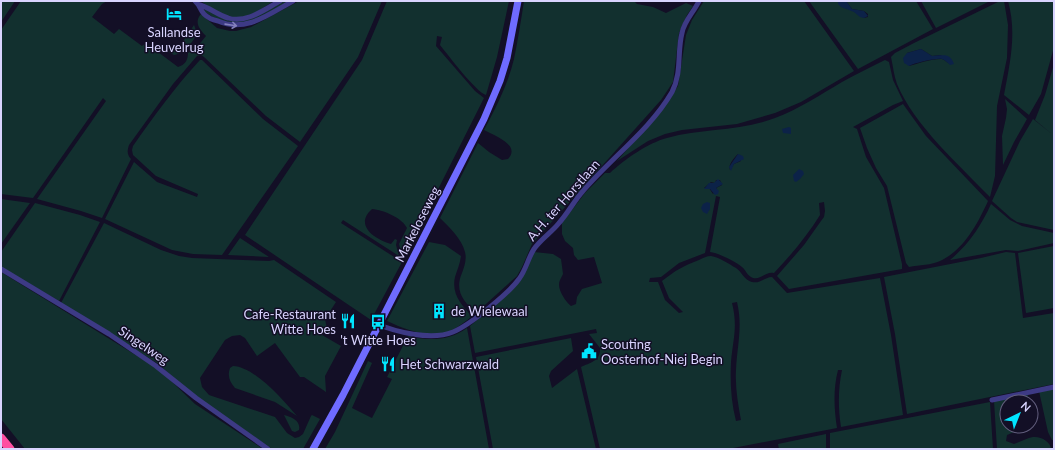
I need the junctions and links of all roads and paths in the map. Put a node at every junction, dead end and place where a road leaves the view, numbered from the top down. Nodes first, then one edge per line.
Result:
1 (195, 1) edge
2 (280, 1) edge
3 (293, 1) edge
4 (518, 1) edge
5 (699, 1) edge
6 (200, 5) junction
7 (1, 269) edge
8 (376, 324) junction
9 (1054, 387) edge
10 (992, 400) dead end
11 (1, 438) edge
12 (10, 449) edge
13 (268, 449) edge
14 (314, 449) edge

1 - 6 street
2 - 6 street
6 -> 3 street
4 - 8 main road, Markeloseweg
5 - 8 street, A.H. ter Horstlaan
7 - 13 street, Singelweg
8 - 14 main road, Markeloseweg
9 - 10 street
11 - 12 highway

